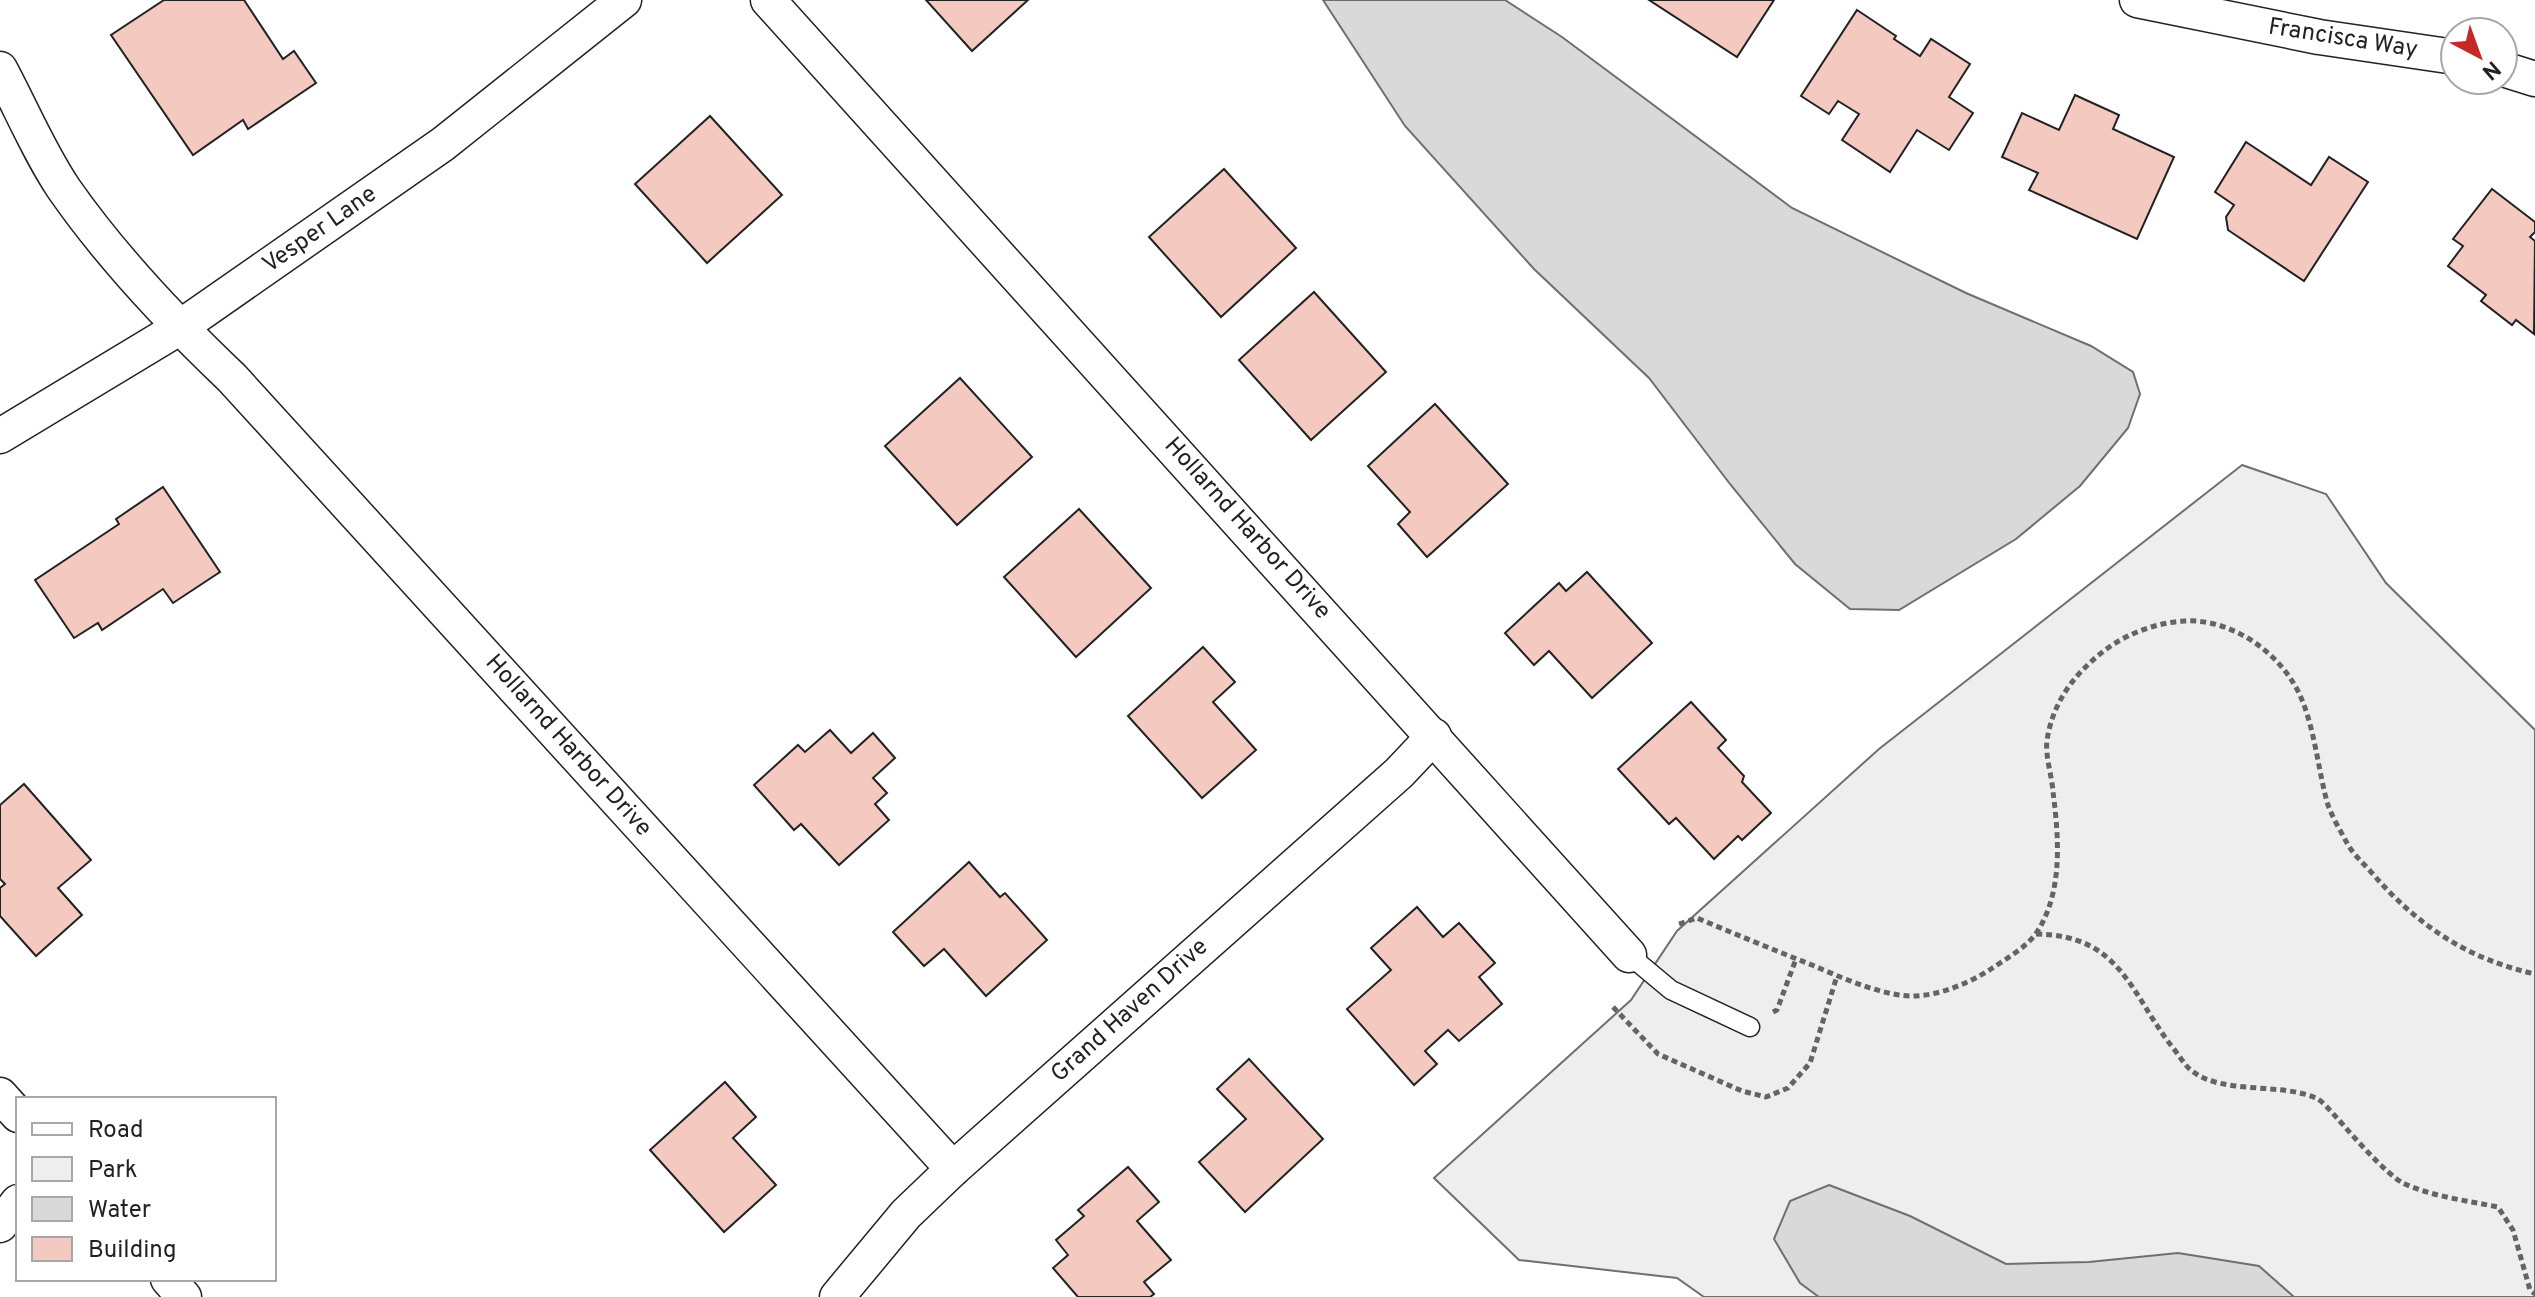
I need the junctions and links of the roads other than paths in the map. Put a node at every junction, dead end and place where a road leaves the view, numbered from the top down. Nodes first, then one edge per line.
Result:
1 (624, 0) edge
2 (768, 0) edge
3 (2137, 0) edge
4 (2439, 55) edge
5 (0, 69) edge
6 (179, 328) junction
7 (0, 436) edge
8 (1434, 736) junction
9 (1629, 955) joint
10 (1750, 1027) road end
11 (0, 1095) edge
12 (16, 1113) edge
13 (953, 1169) junction
14 (16, 1205) edge
15 (0, 1225) edge
16 (170, 1281) edge
17 (184, 1297) edge
18 (837, 1297) edge

1 - 6 street, Vesper Lane
2 - 8 street, Hollarnd Harbor Drive
3 - 4 street, Francisca Way
5 - 6 street, Hollarnd Harbor Drive
6 - 7 street, Vesper Lane
6 - 13 street, Hollarnd Harbor Drive
8 - 9 street, Hollarnd Harbor Drive
8 - 13 street, Grand Haven Drive
9 - 10 lane, Hollarnd Harbor Drive
11 - 12 street
13 - 18 street, Grand Haven Drive
14 - 15 street
16 - 17 street

